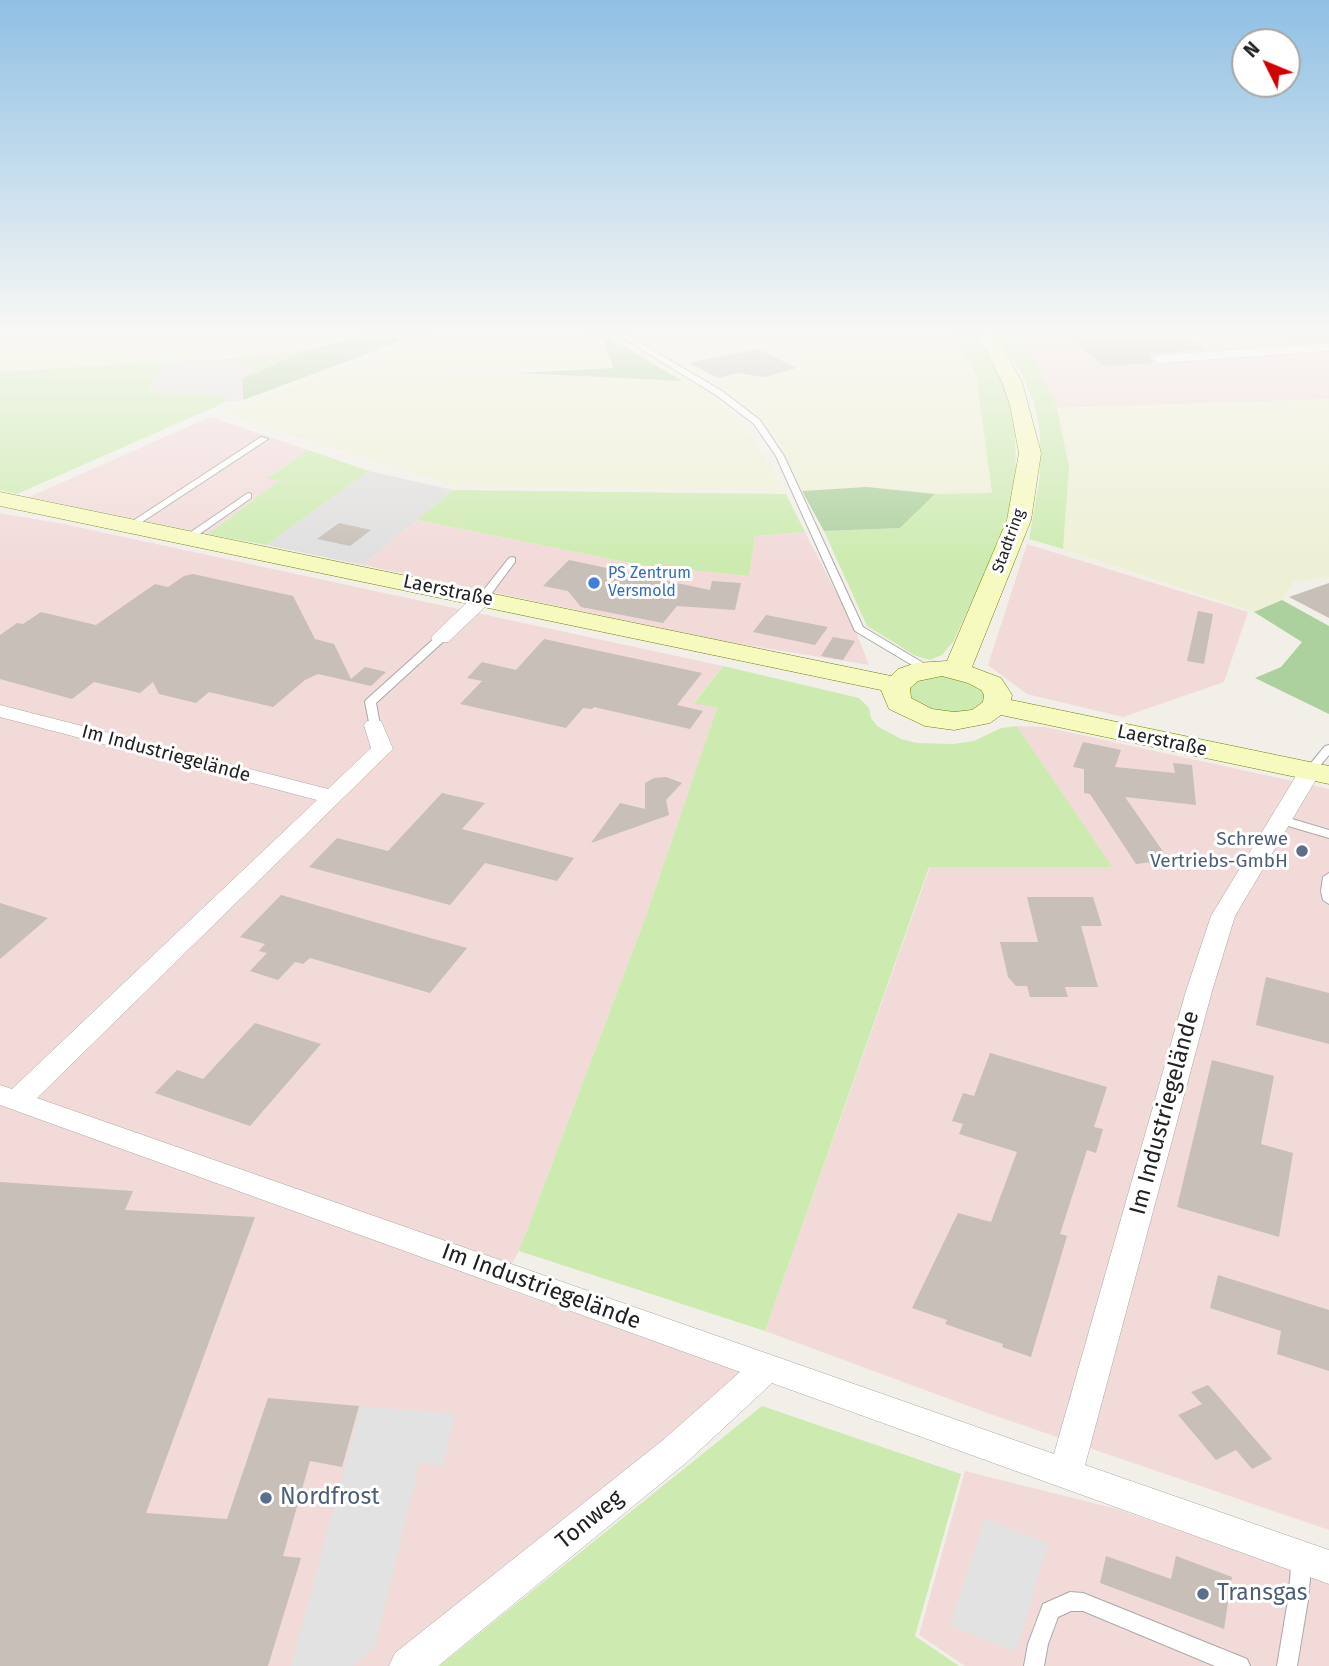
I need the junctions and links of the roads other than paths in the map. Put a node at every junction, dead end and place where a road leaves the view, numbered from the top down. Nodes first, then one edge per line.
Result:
1 (738, 408) edge
2 (1021, 408) edge
3 (264, 439) dead end
4 (248, 496) dead end
5 (0, 499) edge
6 (130, 526) junction
7 (188, 538) junction
8 (512, 560) dead end
9 (482, 598) junction
10 (441, 638) joint
11 (926, 669) junction
12 (957, 670) junction
13 (896, 685) junction
14 (996, 705) junction
15 (0, 711) edge
16 (374, 725) joint
17 (1329, 748) edge
18 (1319, 773) edge
19 (332, 797) junction
20 (1282, 820) junction
21 (1329, 834) edge
22 (1329, 877) edge
23 (1329, 900) edge
24 (8, 1098) edge
25 (767, 1368) junction
26 (1066, 1473) junction
27 (1315, 1562) edge
28 (408, 1666) edge
29 (1034, 1666) edge
30 (1240, 1666) edge
31 (1287, 1666) edge

1 - 11 lane
2 - 12 main road, Stadtring
3 - 6 lane
4 - 7 lane
5 - 6 main road, Laerstraße
6 - 7 main road, Laerstraße
7 - 9 main road, Laerstraße
8 - 9 lane
9 - 10 street
9 - 13 main road, Laerstraße
10 - 16 lane
11 - 12 main road
11 - 13 main road
12 - 14 main road
13 - 14 main road
14 - 18 main road, Laerstraße
15 - 19 street, Im Industriegelände
16 - 19 street, Im Industriegelände
17 - 18 lane
18 - 20 street, Im Industriegelände
19 - 24 street, Im Industriegelände
20 - 21 lane
20 - 26 street, Im Industriegelände
22 - 23 lane
24 - 25 street, Im Industriegelände
25 - 26 street, Im Industriegelände
25 - 28 street, Tonweg
26 - 27 street, Im Industriegelände
27 - 31 lane
29 - 30 lane

